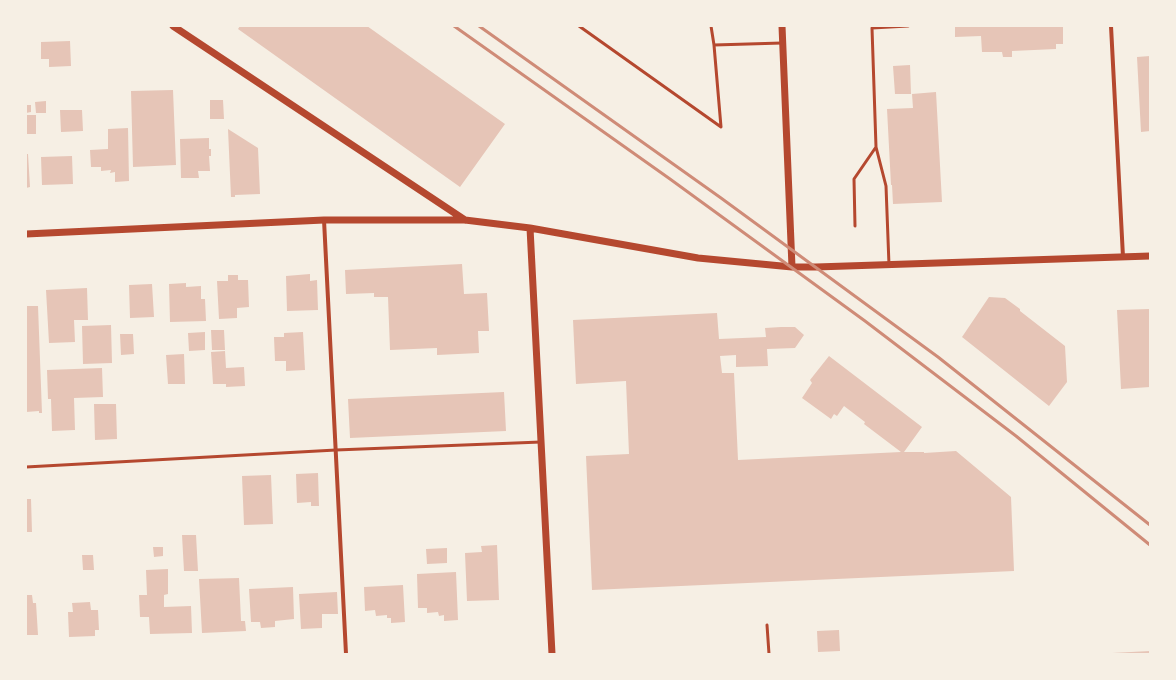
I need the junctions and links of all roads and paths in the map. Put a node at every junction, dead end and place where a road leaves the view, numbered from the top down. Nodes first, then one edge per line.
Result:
1 (173, 26) edge
2 (580, 26) edge
3 (711, 26) edge
4 (782, 26) edge
5 (908, 26) edge
6 (1111, 26) edge
7 (782, 42) junction
8 (714, 45) junction
9 (876, 147) junction
10 (324, 220) junction
11 (465, 220) junction
12 (855, 226) dead end
13 (530, 228) junction
14 (26, 234) edge
15 (1150, 256) edge
16 (1123, 258) junction
17 (889, 265) junction
18 (792, 267) junction
19 (541, 442) junction
20 (336, 450) junction
21 (26, 467) edge
22 (767, 625) dead end
23 (346, 654) edge
24 (552, 654) edge
25 (769, 654) edge

1 - 11 street
2 - 8 lane
3 - 8 lane
4 - 7 street
5 - 9 lane
6 - 16 street
7 - 8 lane
7 - 18 street
9 - 12 lane
9 - 17 lane
10 - 11 street
10 - 14 street
10 - 20 street
11 - 13 street
13 - 18 street
13 - 19 street
15 - 16 street
16 - 17 street
17 - 18 street
19 - 20 lane
19 - 24 street
20 - 21 lane
20 - 23 street
22 - 25 lane

